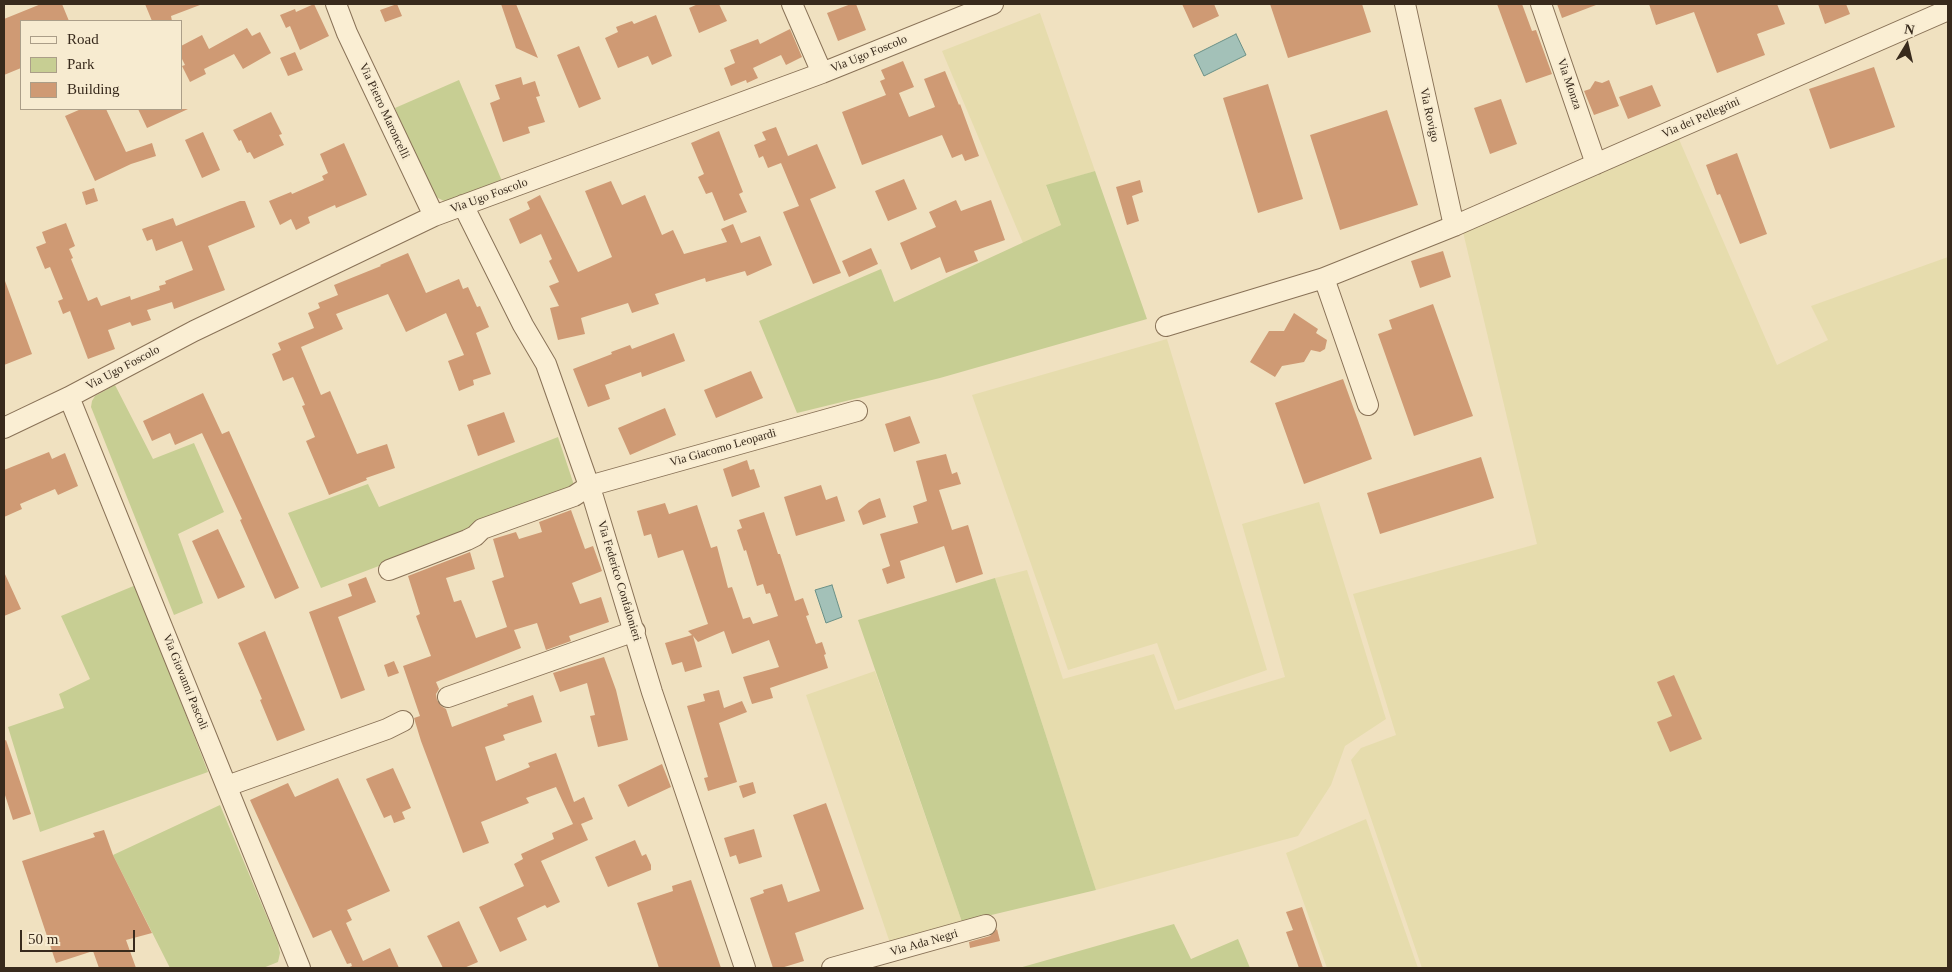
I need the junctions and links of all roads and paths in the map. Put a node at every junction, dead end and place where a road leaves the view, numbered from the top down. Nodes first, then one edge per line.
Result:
1 (336, 4) edge
2 (792, 4) edge
3 (993, 4) edge
4 (1405, 4) edge
5 (1541, 4) edge
6 (1948, 10) edge
7 (822, 73) junction
8 (1596, 164) junction
9 (463, 205) junction
10 (434, 216) junction
11 (1454, 226) junction
12 (1324, 278) junction
13 (1166, 326) dead end
14 (69, 397) junction
15 (1368, 405) dead end
16 (857, 411) dead end
17 (4, 428) edge
18 (589, 486) junction
19 (389, 570) dead end
20 (635, 631) junction
21 (448, 697) dead end
22 (403, 721) dead end
23 (227, 786) junction
24 (986, 925) dead end
25 (298, 968) edge
26 (745, 968) edge
27 (832, 968) edge

1 - 10 street, Via Pietro Maroncelli
2 - 7 street
3 - 7 street, Via Ugo Foscolo
4 - 11 street, Via Rovigo
5 - 8 street, Via Monza
6 - 8 street, Via dei Pellegrini
7 - 9 street, Via Ugo Foscolo
8 - 11 street, Via dei Pellegrini
9 - 10 street, Via Ugo Foscolo
9 - 18 street, Via Federico Confalonieri
10 - 14 street, Via Ugo Foscolo
11 - 12 street, Via dei Pellegrini
12 - 13 street, Via dei Pellegrini
12 - 15 street
14 - 17 street, Via Ugo Foscolo
14 - 23 street, Via Giovanni Pascoli
16 - 18 street, Via Giacomo Leopardi
18 - 19 street, Via Giacomo Leopardi
18 - 20 street, Via Federico Confalonieri
20 - 21 street
20 - 26 street, Via Federico Confalonieri
22 - 23 street
23 - 25 street, Via Giovanni Pascoli
24 - 27 street, Via Ada Negri

